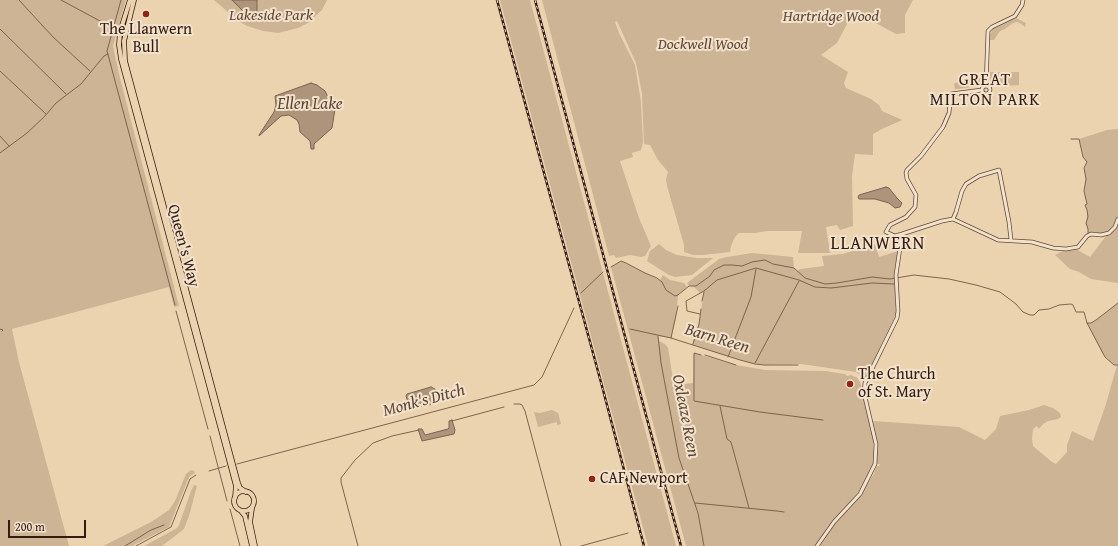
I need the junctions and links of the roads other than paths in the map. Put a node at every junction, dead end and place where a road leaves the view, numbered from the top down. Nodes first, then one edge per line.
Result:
1 (130, 0) edge
2 (134, 0) edge
3 (1023, 0) edge
4 (986, 86) junction
5 (982, 90) junction
6 (953, 219) junction
7 (1118, 219) edge
8 (902, 234) junction
9 (1011, 240) junction
10 (246, 492) junction
11 (235, 498) junction
12 (252, 507) junction
13 (241, 510) junction
14 (252, 546) edge
15 (255, 546) edge
16 (817, 546) edge

1 - 11 main road, Queen's Way
2 - 10 main road, Queen's Way
3 - 4 street
4 - 5 street
4 - 5 street
5 - 8 street
6 - 8 street
6 - 9 street
6 - 9 street
7 - 9 street
8 - 16 street
10 - 11 main road
10 - 12 main road, Queen's Way
11 - 13 main road, Queen's Way
12 - 13 main road
12 - 15 main road, Queen's Way
13 - 14 main road, Queen's Way

